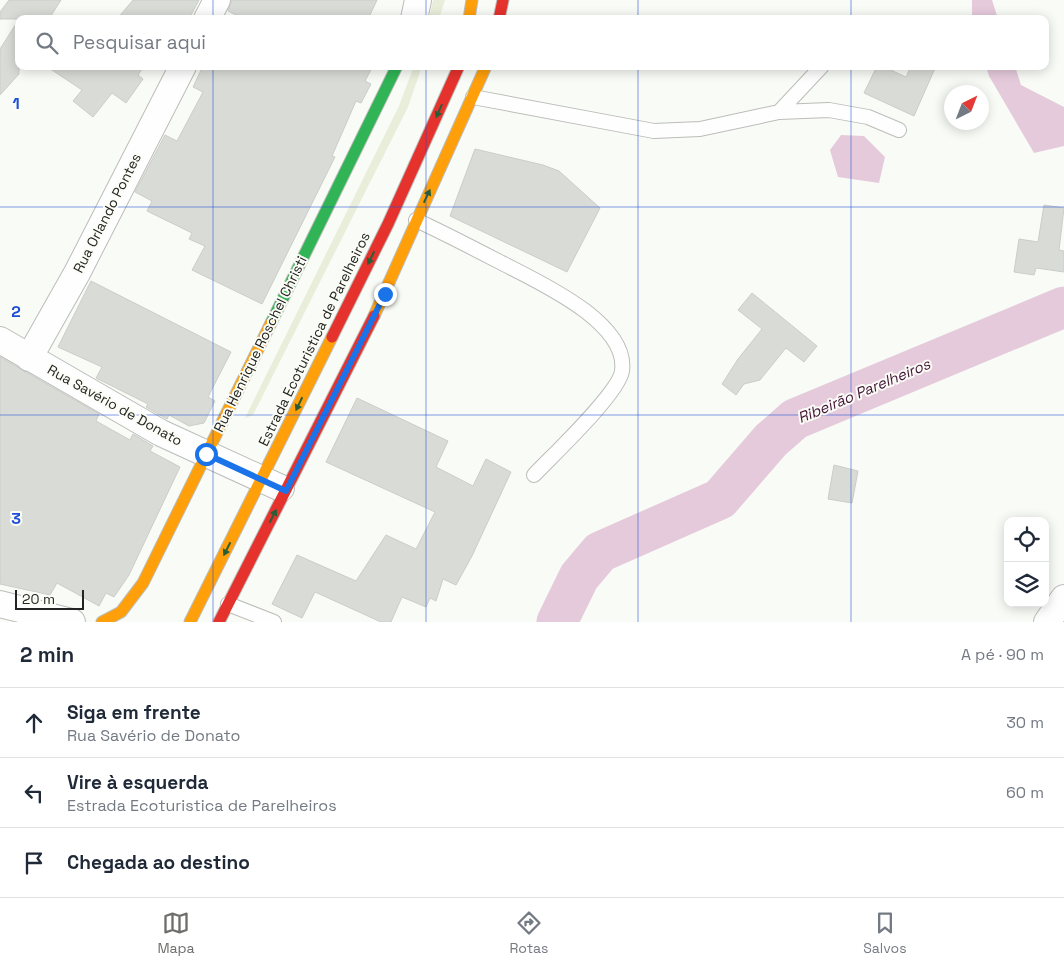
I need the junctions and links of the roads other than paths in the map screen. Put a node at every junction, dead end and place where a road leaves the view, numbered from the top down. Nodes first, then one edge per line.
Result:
1 (217, 0) edge
2 (418, 0) edge
3 (472, 0) edge
4 (503, 0) edge
5 (209, 15) edge
6 (415, 15) edge
7 (470, 15) edge
8 (499, 15) edge
9 (181, 70) edge
10 (395, 70) edge
11 (457, 70) edge
12 (484, 70) edge
13 (818, 70) edge
14 (473, 97) junction
15 (779, 112) junction
16 (899, 130) dead end
17 (416, 220) junction
18 (0, 340) edge
19 (29, 358) junction
20 (206, 454) junction
21 (534, 475) dead end
22 (262, 479) junction
23 (286, 491) junction
24 (1064, 598) edge
25 (0, 604) edge
26 (228, 604) junction
27 (72, 622) edge
28 (102, 622) edge
29 (190, 622) edge
30 (219, 622) edge
31 (274, 622) edge
32 (1047, 622) edge

1 - 5 street
2 - 6 street
3 - 7 main road
4 - 8 main road
9 - 19 street, Rua Orlando Pontes
10 - 20 main road, Rua Henrique Roschel Christi
11 -> 22 main road, Estrada Ecoturistica de Parelheiros
12 - 14 main road
13 - 15 lane
14 - 15 lane
17 -> 14 main road
15 - 16 lane
17 - 21 lane
17 - 23 main road
18 - 19 street, Rua Savério de Donato
19 - 20 street, Rua Savério de Donato
20 - 22 street, Rua Savério de Donato
20 - 28 main road, Rua Henrique Roschel Christi
22 - 23 street, Rua Savério de Donato
22 -> 29 main road, Estrada Ecoturistica de Parelheiros
26 -> 23 main road
24 - 32 street
25 - 27 street
26 - 30 main road
26 - 31 lane

